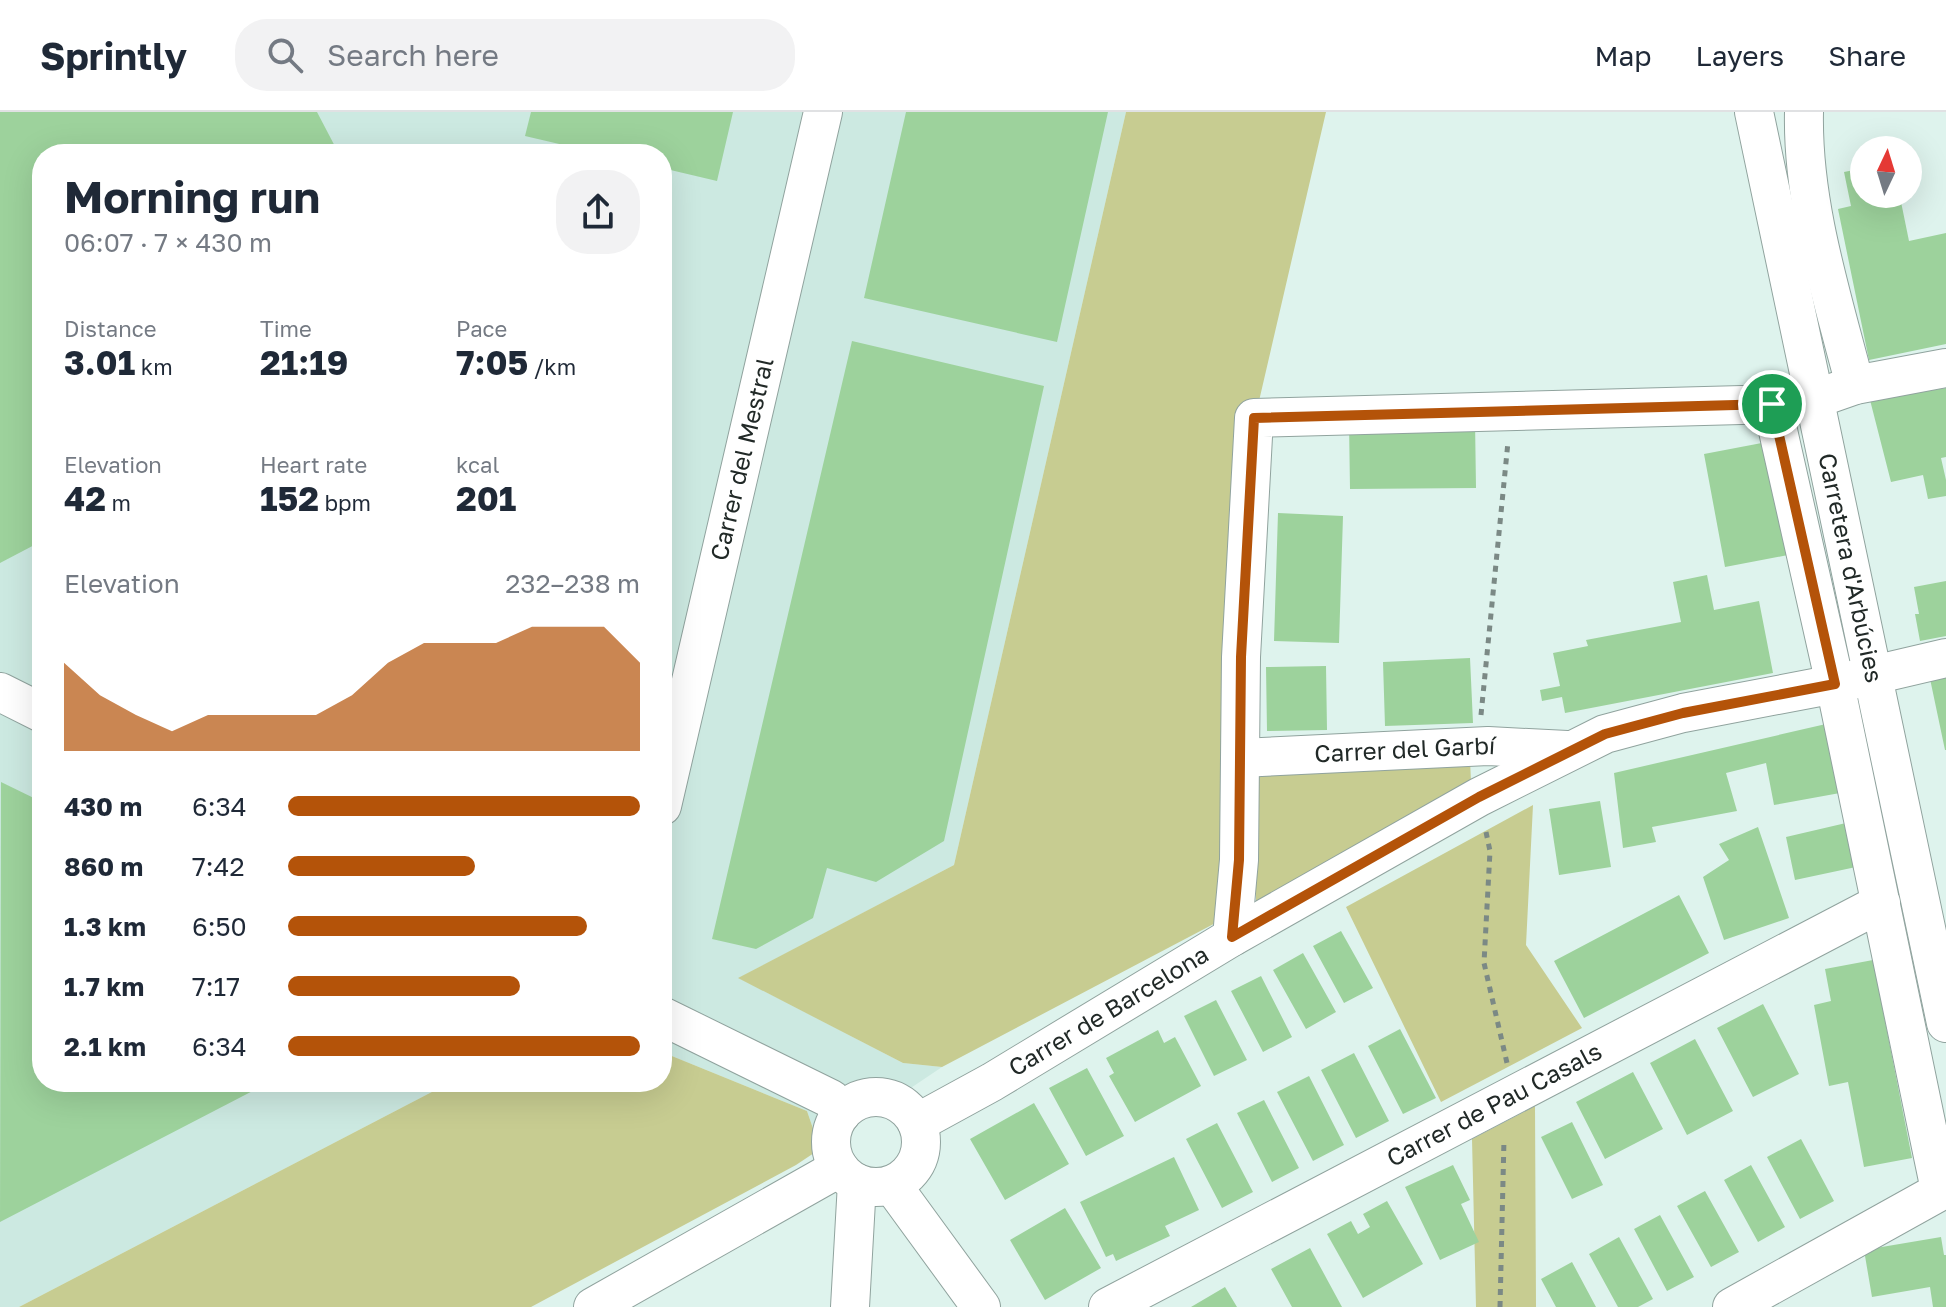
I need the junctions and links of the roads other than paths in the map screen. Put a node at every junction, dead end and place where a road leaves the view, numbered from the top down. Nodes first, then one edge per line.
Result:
1 (823, 112) edge
2 (1754, 112) edge
3 (1804, 112) edge
4 (1946, 368) edge
5 (1855, 385) junction
6 (1815, 399) junction
7 (1772, 404) junction
8 (1946, 658) edge
9 (1874, 674) junction
10 (1835, 684) junction
11 (0, 692) edge
12 (32, 708) edge
13 (1570, 751) junction
14 (1241, 758) junction
15 (672, 763) edge
16 (1881, 903) junction
17 (1232, 937) junction
18 (672, 1021) edge
19 (1946, 1023) edge
20 (841, 1114) junction
21 (917, 1123) junction
22 (863, 1178) junction
23 (1943, 1189) edge
24 (593, 1307) edge
25 (850, 1307) edge
26 (981, 1307) edge
27 (1108, 1307) edge
28 (1732, 1307) edge

1 - 15 street, Carrer del Mestral
2 - 6 street, Carretera d'Arbúcies
3 - 5 street
4 - 5 street
5 - 6 street
6 - 7 street
6 - 9 street, Carretera d'Arbúcies
7 - 10 street, Carretera d'Arbúcies
7 - 14 street
8 - 9 street, Carrer de Barcelona
9 - 10 street, Carrer de Barcelona
9 - 19 street, Carretera d'Arbúcies
10 - 13 street, Carrer de Barcelona
10 - 16 street, Carretera d'Arbúcies
11 - 12 street
13 - 14 street, Carrer del Garbí
13 - 17 street, Carrer de Barcelona
14 - 17 street
16 - 23 street, Carretera d'Arbúcies
16 - 27 street, Carrer de Pau Casals
17 - 21 street, Carrer de Barcelona
18 - 20 street
20 - 21 street
20 - 22 street
21 - 22 street
22 - 24 street
22 - 25 street
22 - 26 street
23 - 28 street

